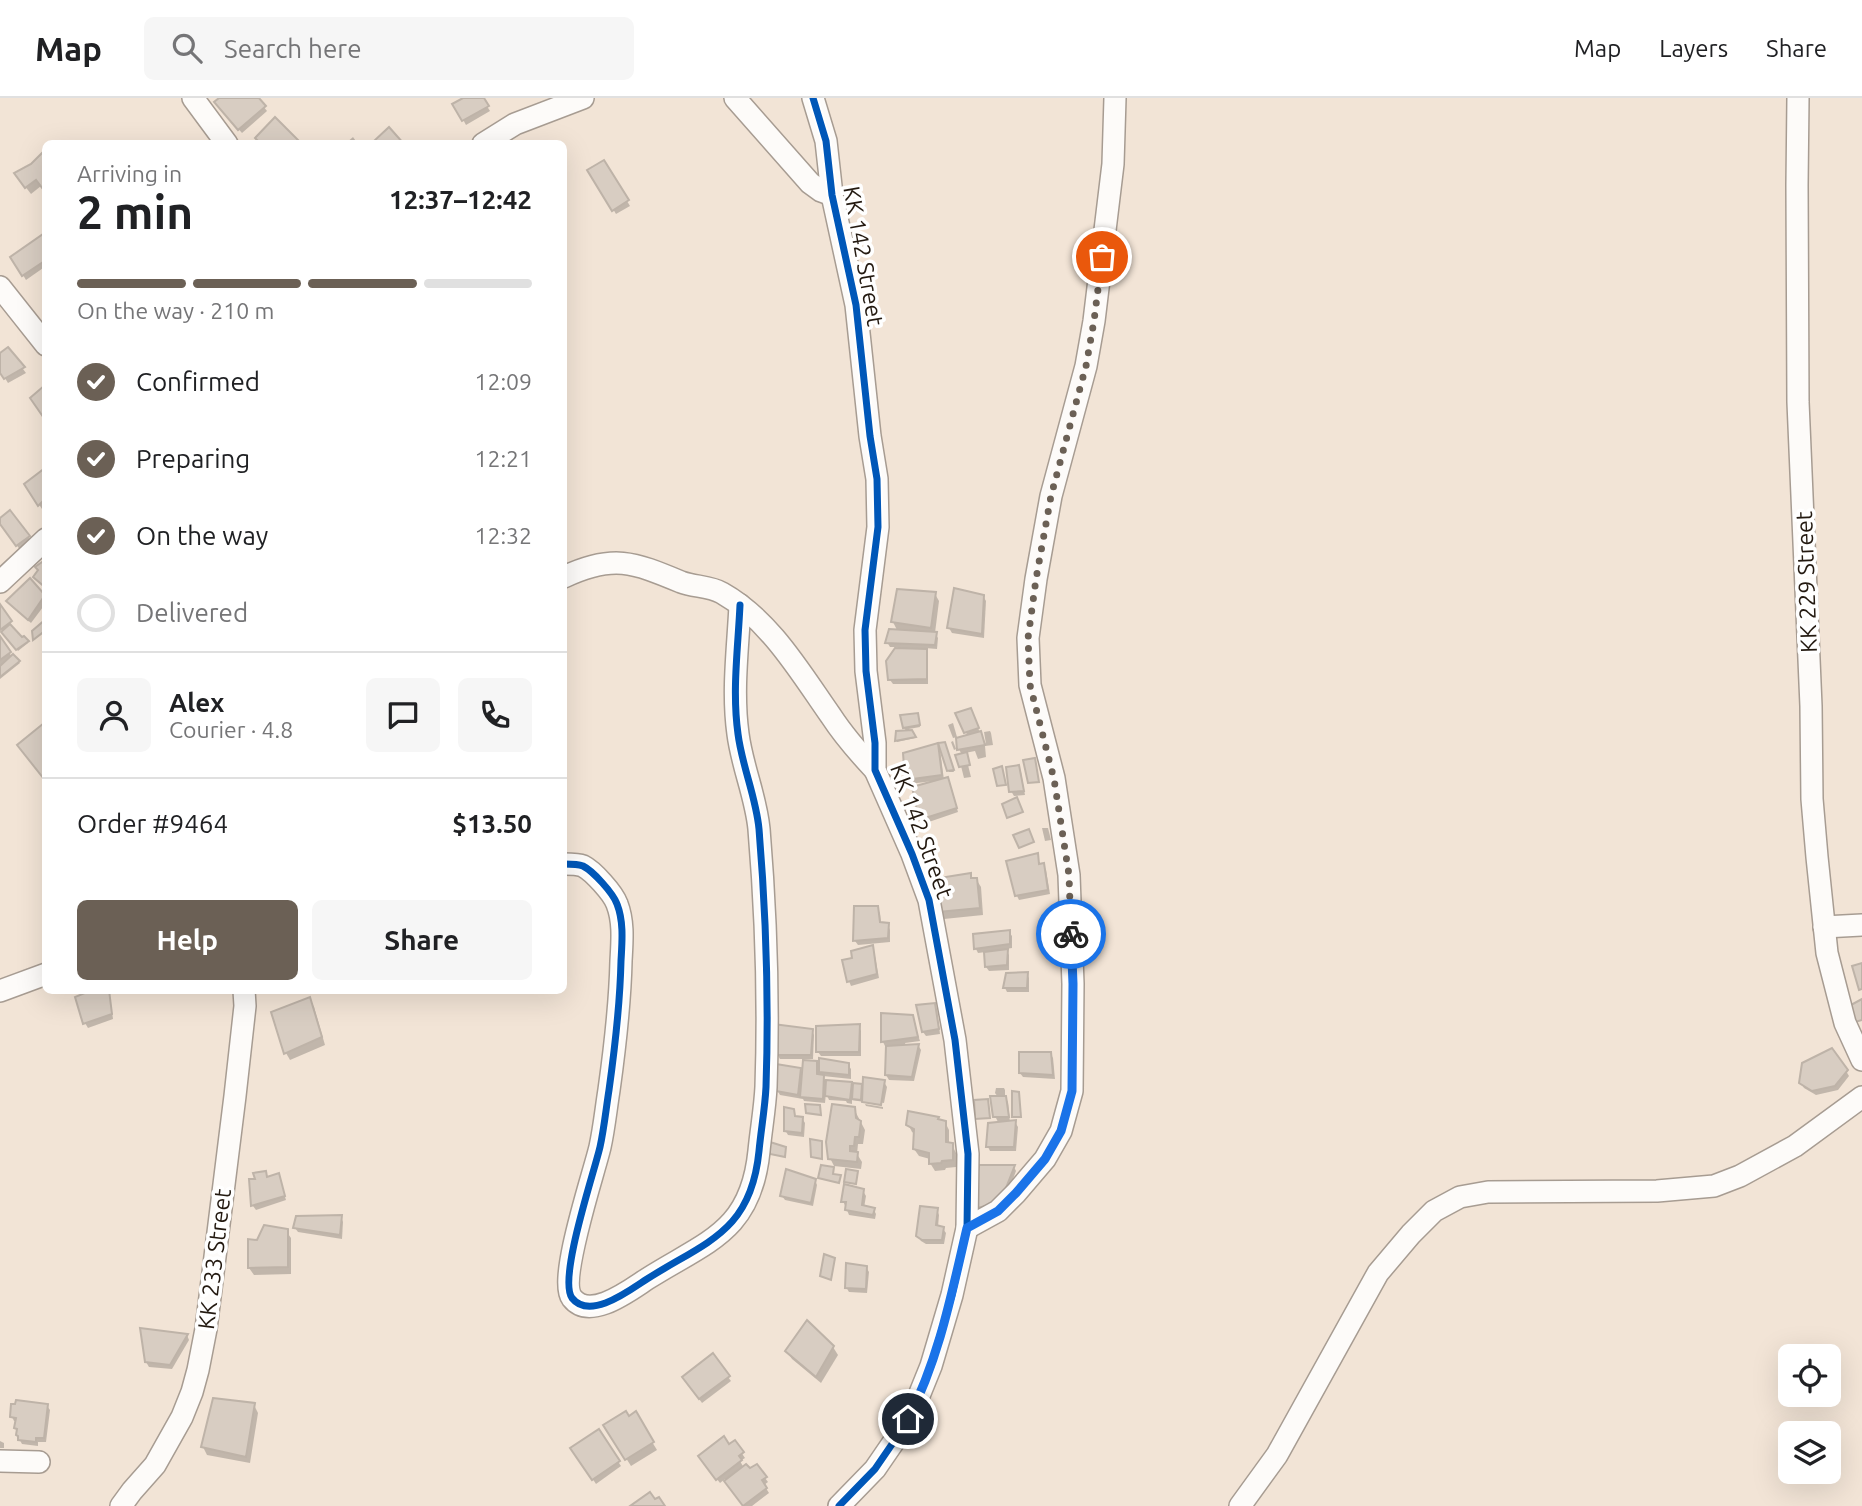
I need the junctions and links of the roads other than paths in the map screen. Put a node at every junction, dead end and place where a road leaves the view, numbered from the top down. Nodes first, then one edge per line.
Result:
1 (193, 98) edge
2 (583, 98) edge
3 (735, 98) edge
4 (813, 98) edge
5 (1115, 98) edge
6 (1798, 98) edge
7 (224, 140) edge
8 (489, 140) edge
9 (832, 195) junction
10 (0, 287) edge
11 (42, 340) edge
12 (42, 543) edge
13 (567, 576) edge
14 (0, 582) edge
15 (740, 605) junction
16 (875, 770) junction
17 (567, 864) edge
18 (1862, 925) edge
19 (1824, 928) junction
20 (42, 975) edge
21 (0, 991) edge
22 (244, 994) edge
23 (1862, 1060) edge
24 (1862, 1097) edge
25 (967, 1228) junction
26 (0, 1461) edge
27 (39, 1461) dead end
28 (121, 1506) edge
29 (839, 1506) edge
30 (1240, 1506) edge

1 - 7 street
2 - 8 street
3 - 9 street
4 - 9 street, KK 142 Street
5 - 25 street
6 - 19 street, KK 229 Street
9 - 16 street, KK 142 Street
10 - 11 street
12 - 14 street
13 - 15 street
15 - 16 street
15 - 17 street
16 - 25 street, KK 142 Street
18 - 19 street
19 - 23 street, KK 229 Street
20 - 21 street
22 - 28 street, KK 233 Street
24 - 30 street
25 - 29 street, KK 142 Street
26 - 27 street

